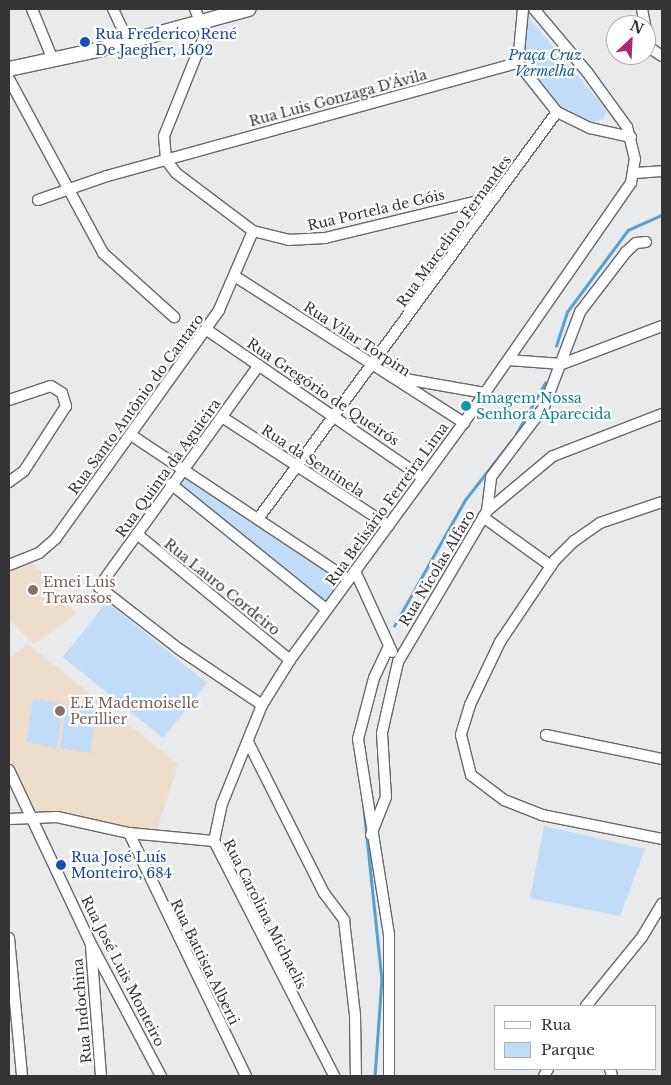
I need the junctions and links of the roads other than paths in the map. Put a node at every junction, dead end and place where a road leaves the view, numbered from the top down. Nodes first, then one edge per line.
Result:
1 (32, 9) edge
2 (113, 9) edge
3 (195, 9) edge
4 (249, 9) edge
5 (523, 9) edge
6 (534, 9) edge
7 (201, 22) junction
8 (128, 41) junction
9 (53, 60) junction
10 (518, 63) junction
11 (9, 69) edge
12 (9, 79) edge
13 (557, 112) junction
14 (631, 137) junction
15 (166, 160) junction
16 (662, 170) edge
17 (635, 173) junction
18 (68, 188) junction
19 (495, 197) junction
20 (38, 200) dead end
21 (253, 231) junction
22 (646, 242) dead end
23 (236, 277) junction
24 (174, 317) dead end
25 (662, 326) edge
26 (207, 330) junction
27 (508, 360) junction
28 (370, 363) junction
29 (562, 364) junction
30 (258, 365) junction
31 (388, 375) junction
32 (485, 393) junction
33 (9, 400) edge
34 (333, 414) junction
35 (662, 414) edge
36 (222, 417) junction
37 (464, 423) junction
38 (131, 434) junction
39 (296, 466) junction
40 (183, 469) junction
41 (423, 478) junction
42 (9, 482) edge
43 (172, 484) junction
44 (662, 502) edge
45 (485, 514) junction
46 (258, 519) junction
47 (389, 526) junction
48 (137, 534) junction
49 (9, 565) edge
50 (551, 566) junction
51 (352, 575) junction
52 (326, 609) junction
53 (388, 646) junction
54 (290, 660) junction
55 (398, 662) junction
56 (262, 705) junction
57 (546, 735) dead end
58 (248, 742) junction
59 (662, 759) edge
60 (9, 770) edge
61 (32, 816) junction
62 (9, 819) edge
63 (129, 833) junction
64 (371, 835) junction
65 (662, 839) edge
66 (214, 841) junction
67 (662, 904) edge
68 (9, 938) edge
69 (90, 942) junction
70 (596, 1001) edge
71 (22, 1076) edge
72 (101, 1076) edge
73 (161, 1076) edge
74 (246, 1076) edge
75 (334, 1076) edge
76 (356, 1076) edge
77 (390, 1076) edge

1 - 9 street
2 - 8 street
3 - 7 street
4 - 7 main road
5 - 10 street
6 - 14 street
7 - 8 main road
7 - 15 street
8 - 9 main road
9 - 11 main road
10 - 13 street
10 - 15 street, Rua Luis Gonzaga D'Ávila
12 - 18 street
13 - 14 street
13 - 19 street, Rua Marcelino Fernandes
14 - 17 street
15 - 18 street, Rua Luis Gonzaga D'Ávila
15 - 21 street, Rua Portela de Góis
16 - 17 street
17 - 27 street, Rua Belisário Ferreira Lima
18 - 20 street, Rua Luis Gonzaga D'Ávila
18 - 24 street
19 - 21 street, Rua Portela de Góis
19 - 28 street, Rua Marcelino Fernandes
21 - 23 street, Rua Santo Antônio do Cantaro
22 - 29 street, Rua Nicolas Alfaro
23 - 26 street, Rua Santo Antônio do Cantaro
23 - 28 street, Rua Vilar Torpim
25 - 29 street
26 - 30 street, Rua Gregório de Queirós
26 - 38 street, Rua Santo Antônio do Cantaro
27 - 29 street
27 - 32 street, Rua Belisário Ferreira Lima
28 - 31 street, Rua Vilar Torpim
28 - 34 street, Rua Marcelino Fernandes
29 - 45 street, Rua Nicolas Alfaro
30 - 34 street, Rua Gregório de Queirós
30 - 36 street, Rua Quinta da Aguieira
31 - 32 street
31 - 37 street, Rua Vilar Torpim
32 - 37 street, Rua Belisário Ferreira Lima
33 - 42 street
34 - 39 street, Rua Marcelino Fernandes
34 - 41 street, Rua Gregório de Queirós
35 - 45 street
36 - 39 street, Rua da Sentinela
36 - 40 street, Rua Quinta da Aguieira
37 - 41 street, Rua Belisário Ferreira Lima
38 - 40 street
38 - 49 street, Rua Santo Antônio do Cantaro
39 - 46 street, Rua Marcelino Fernandes
39 - 47 street, Rua da Sentinela
40 - 43 street, Rua Quinta da Aguieira
40 - 46 street
41 - 47 street, Rua Belisário Ferreira Lima
43 - 48 street, Rua Quinta da Aguieira
43 - 52 street
44 - 50 street
45 - 50 street
45 - 55 street, Rua Nicolas Alfaro
46 - 51 street
47 - 51 street, Rua Belisário Ferreira Lima
48 - 54 street, Rua Lauro Cordeiro
48 - 56 street, Rua Quinta da Aguieira
50 - 65 street
51 - 52 street, Rua Belisário Ferreira Lima
51 - 53 street
52 - 54 street, Rua Belisário Ferreira Lima
53 - 55 street
53 - 64 street
54 - 56 street, Rua Belisário Ferreira Lima
55 - 64 street, Rua Nicolas Alfaro
56 - 58 street, Rua Belisário Ferreira Lima
57 - 59 street
58 - 66 street, Rua Belisário Ferreira Lima
58 - 76 street
60 - 61 street, Rua José Luis Monteiro
61 - 62 street, Rua Carolina Michaelis
61 - 63 street, Rua Carolina Michaelis
61 - 69 street, Rua José Luis Monteiro
63 - 66 street, Rua Carolina Michaelis
63 - 74 street, Rua Battista Alberti
64 - 77 street
66 - 75 street, Rua Carolina Michaelis
67 - 70 street
68 - 71 street
69 - 72 street, Rua Indochina
69 - 73 street, Rua José Luis Monteiro

